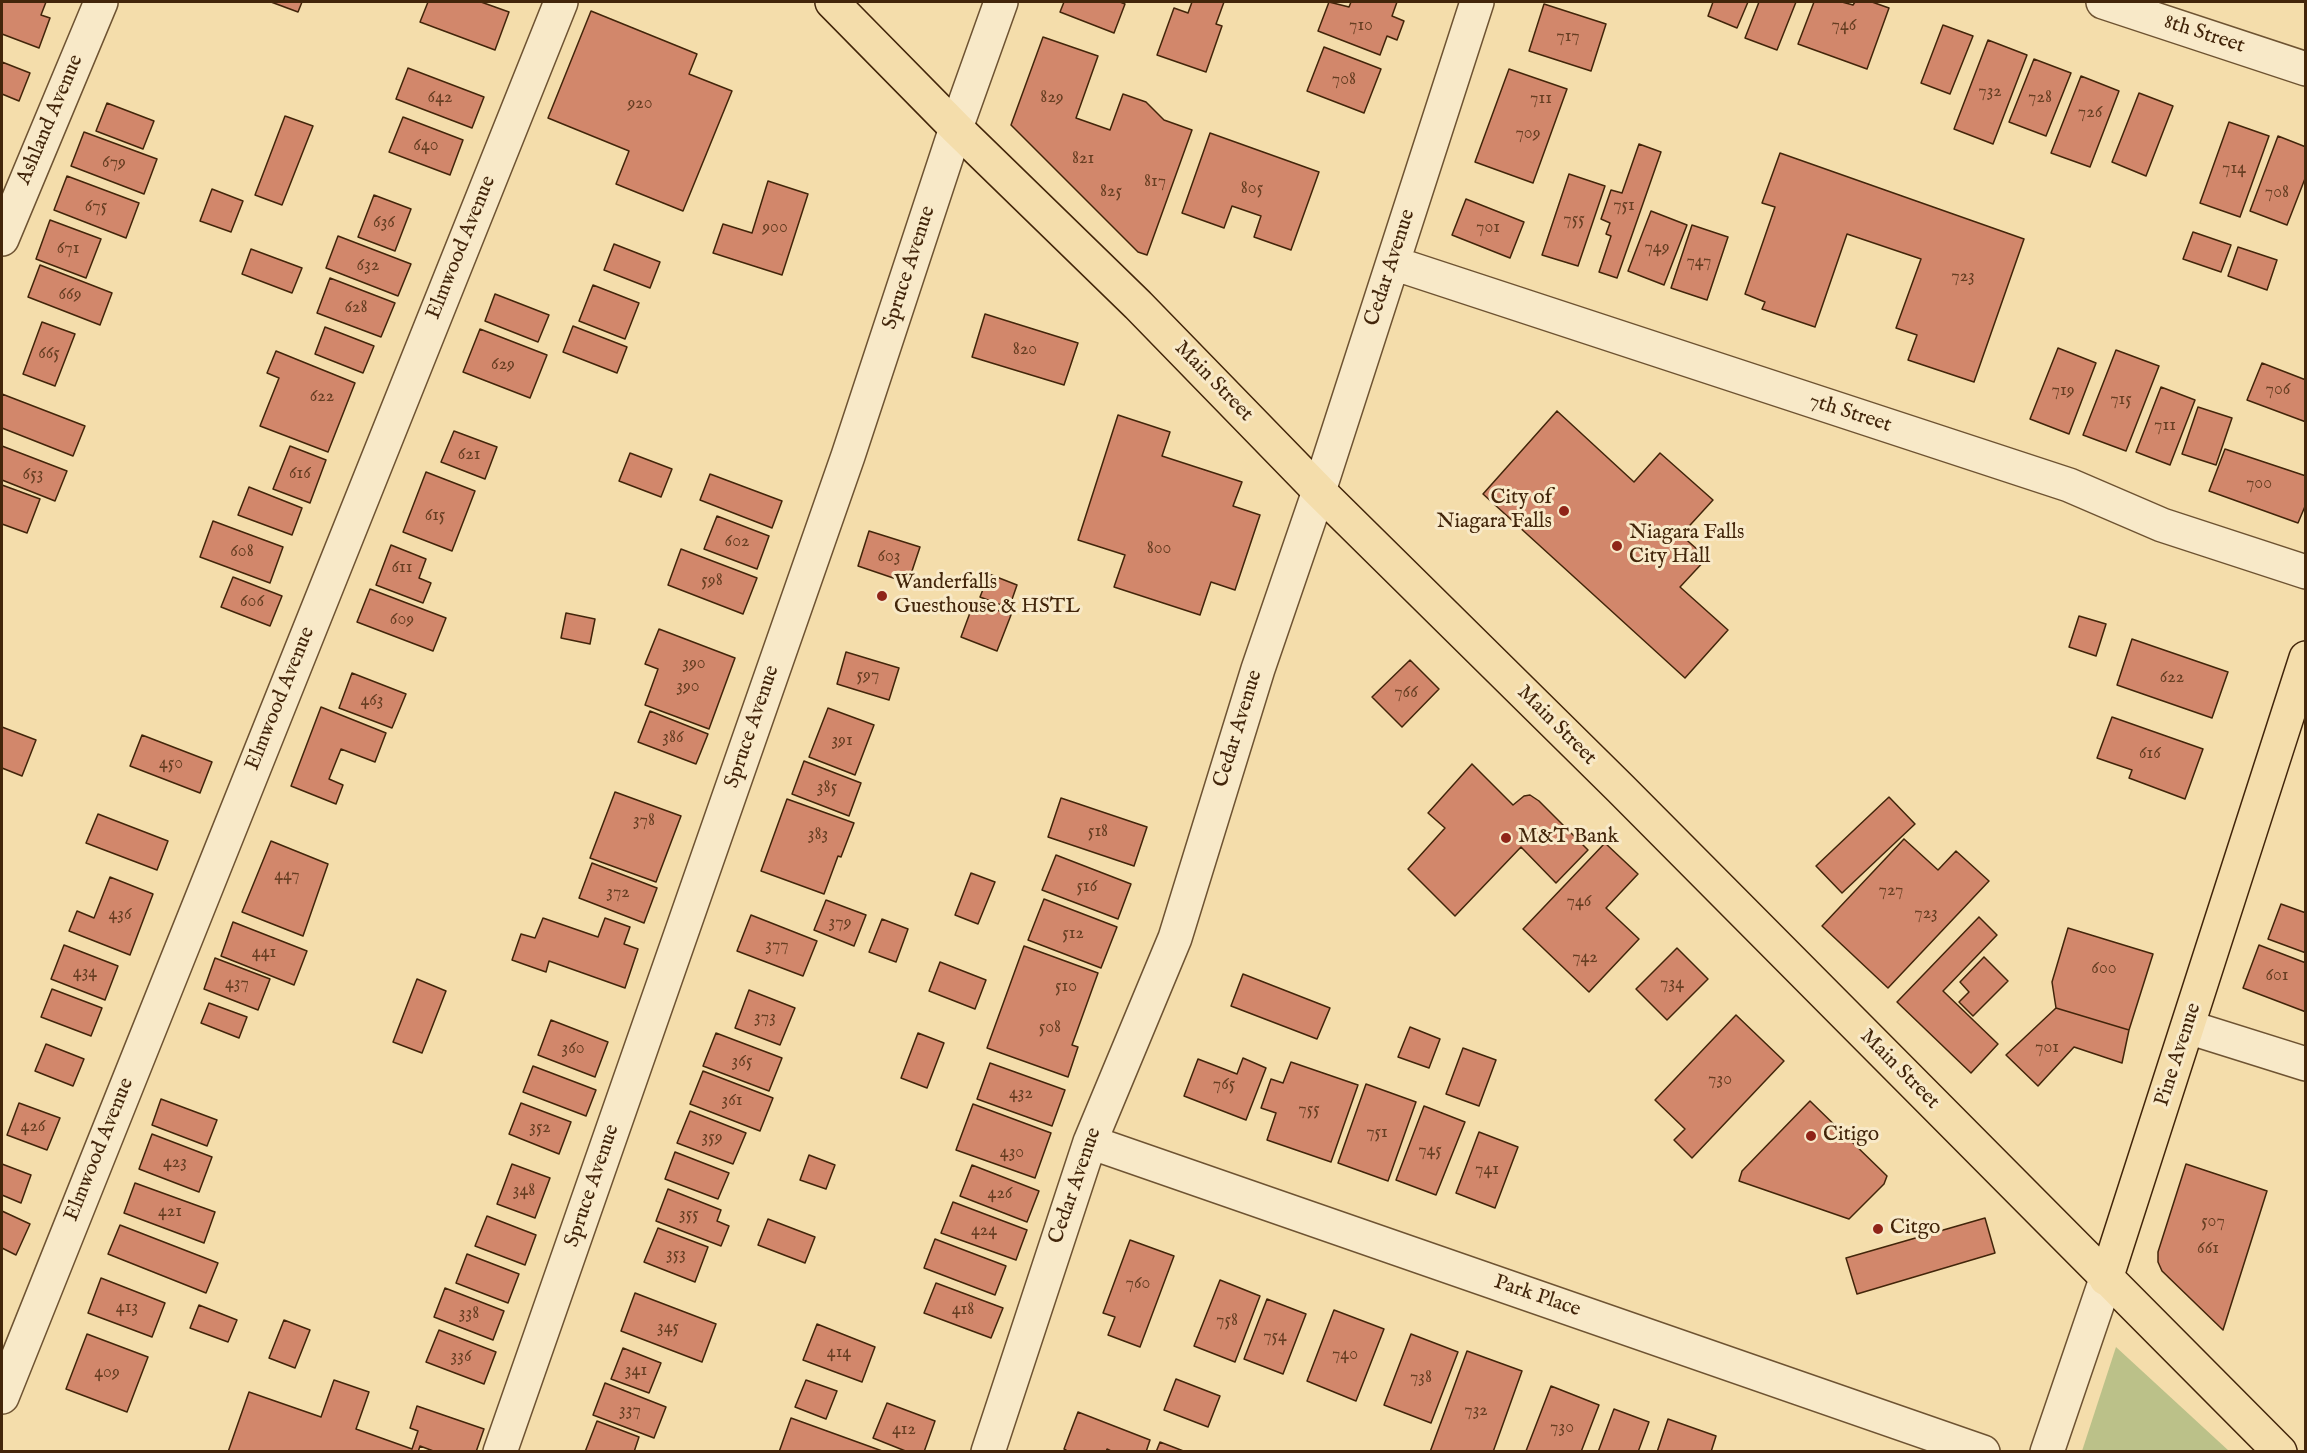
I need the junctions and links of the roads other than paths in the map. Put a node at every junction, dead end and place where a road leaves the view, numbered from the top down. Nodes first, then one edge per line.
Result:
1 (101, 2) edge
2 (561, 2) edge
3 (832, 2) edge
4 (1001, 2) edge
5 (1477, 2) edge
6 (2103, 2) edge
7 (2306, 69) edge
8 (956, 128) junction
9 (2, 239) edge
10 (1393, 263) junction
11 (1319, 491) junction
12 (2306, 572) edge
13 (2306, 657) edge
14 (2188, 1028) junction
15 (2306, 1064) edge
16 (1090, 1142) junction
17 (2106, 1279) junction
18 (2, 1397) edge
19 (500, 1452) edge
20 (988, 1452) edge
21 (1983, 1452) edge
22 (2047, 1452) edge
23 (2280, 1452) edge

1 - 9 street, Ashland Avenue
2 - 18 street, Elmwood Avenue
3 - 8 main road, Main Street
4 - 8 street, Spruce Avenue
5 - 10 street, Cedar Avenue
6 - 7 street, 8th Street
8 - 11 main road, Main Street
8 - 19 street, Spruce Avenue
10 - 11 street, Cedar Avenue
10 - 12 street, 7th Street
11 - 16 street, Cedar Avenue
11 - 17 main road, Main Street
13 - 14 main road, Pine Avenue
14 - 15 street
14 - 17 main road, Pine Avenue
16 - 20 street, Cedar Avenue
16 - 21 street, Park Place
17 - 22 street, Pine Avenue
17 - 23 main road, Main Street

